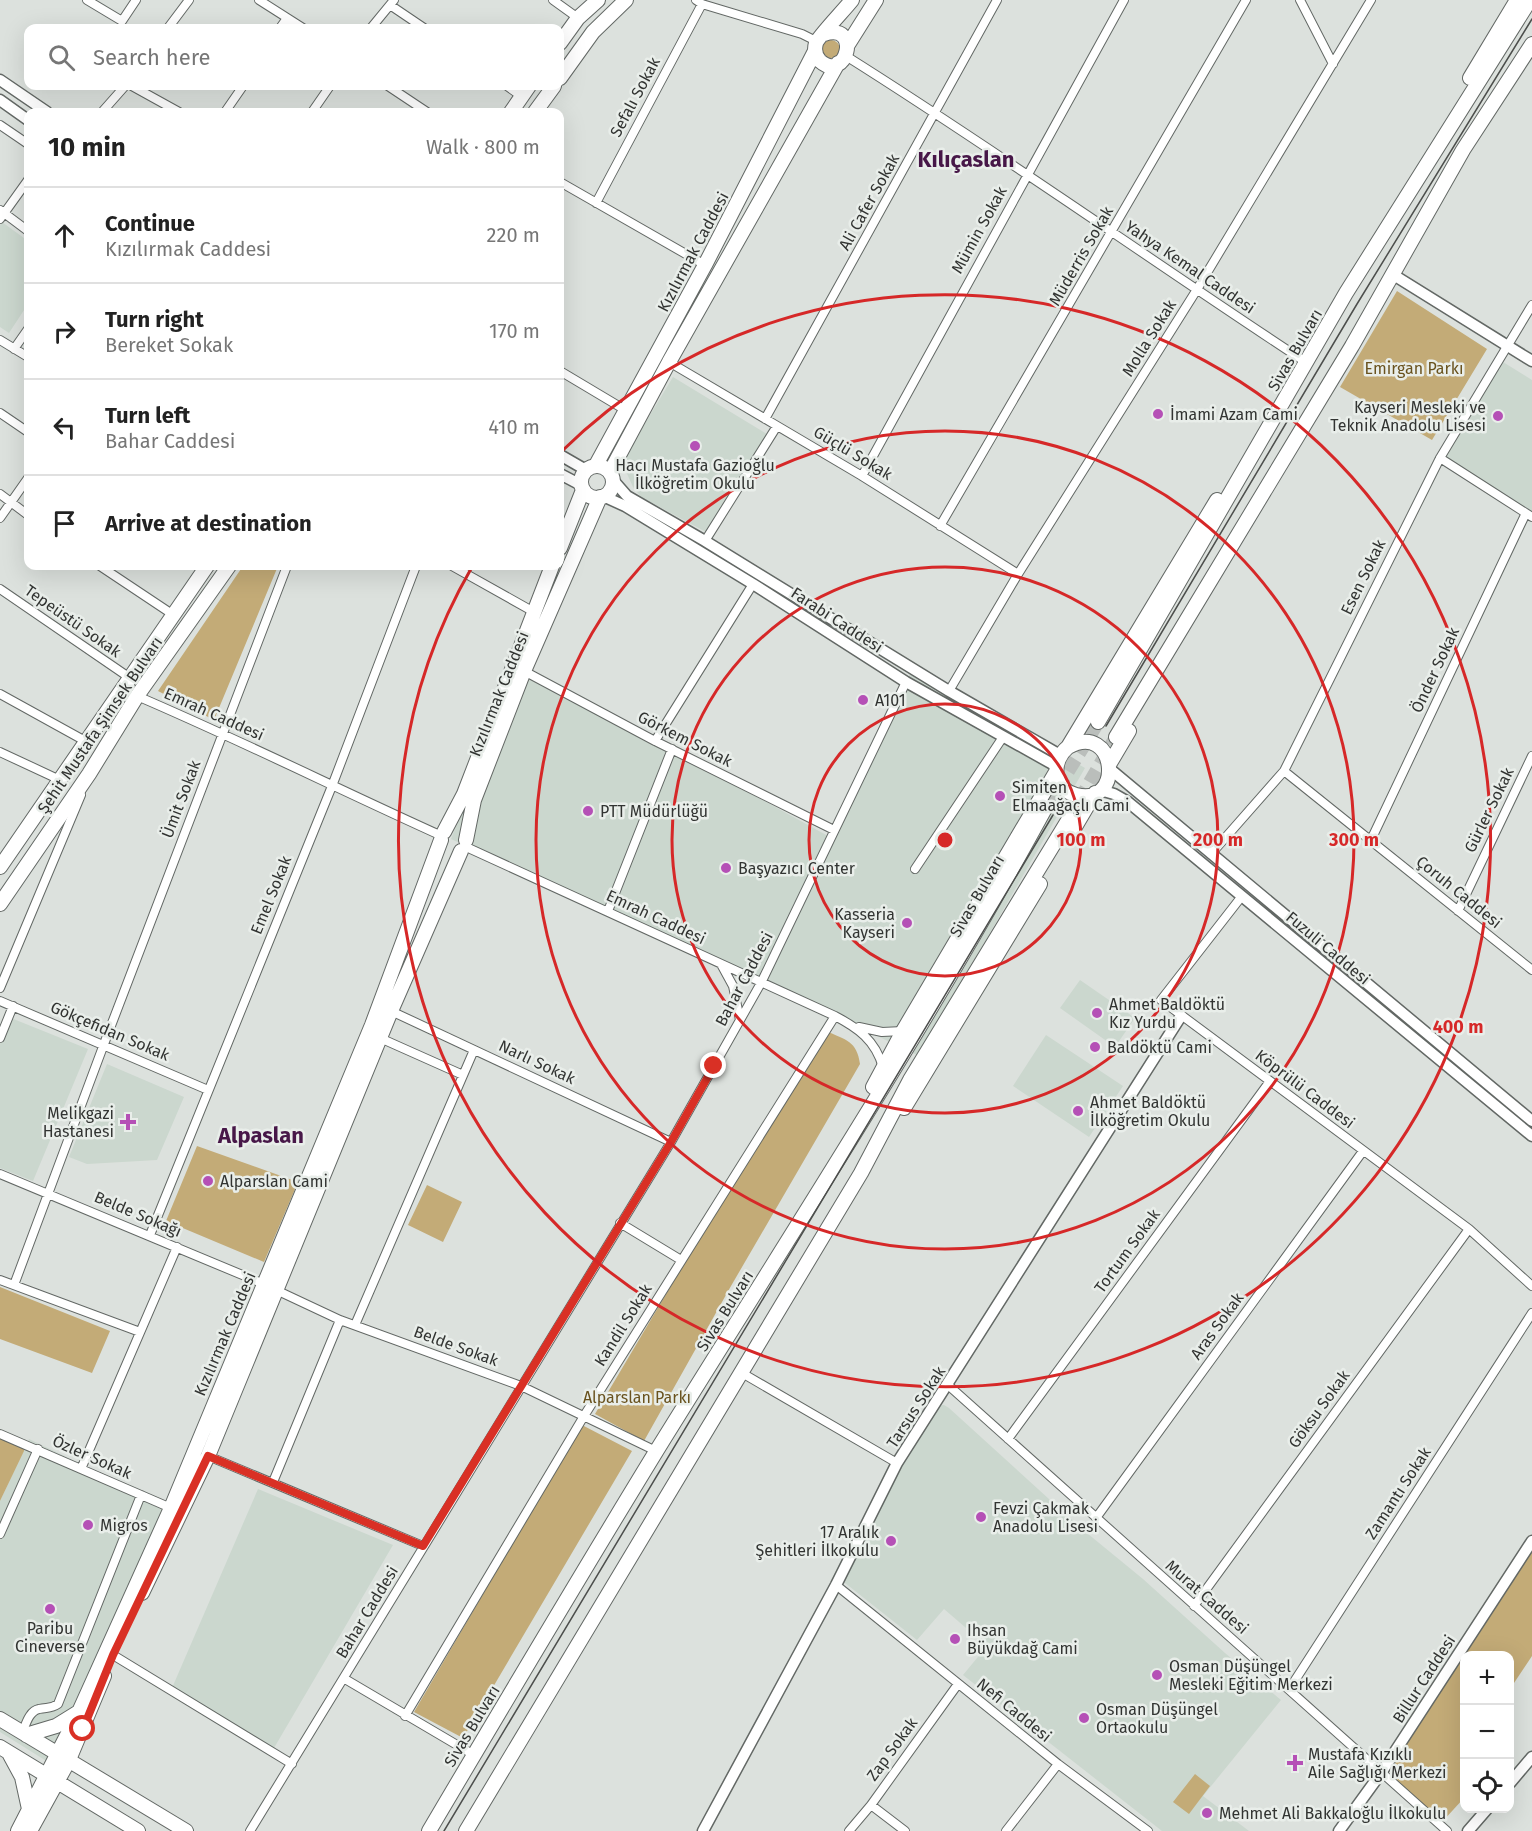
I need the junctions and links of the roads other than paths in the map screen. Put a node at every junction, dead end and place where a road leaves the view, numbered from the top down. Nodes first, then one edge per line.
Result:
1 (87, 0) edge
2 (136, 0) edge
3 (189, 0) edge
4 (259, 0) edge
5 (553, 0) edge
6 (598, 0) edge
7 (626, 0) edge
8 (852, 0) edge
9 (876, 0) edge
10 (997, 0) edge
11 (1124, 0) edge
12 (1246, 0) edge
13 (1300, 0) edge
14 (1371, 0) edge
15 (1517, 0) edge
16 (1530, 0) edge
17 (392, 2) edge
18 (699, 2) edge
19 (287, 18) junction
20 (578, 18) junction
21 (171, 24) edge
22 (283, 24) edge
23 (297, 24) edge
24 (374, 24) edge
25 (419, 24) edge
26 (564, 37) edge
27 (818, 42) junction
28 (1532, 44) edge
29 (844, 55) junction
30 (1532, 58) edge
31 (1333, 64) junction
32 (564, 72) edge
33 (0, 80) edge
34 (121, 90) edge
35 (139, 90) edge
36 (240, 90) edge
37 (327, 90) edge
38 (394, 90) edge
39 (551, 90) edge
40 (525, 91) edge
41 (0, 100) edge
42 (41, 108) edge
43 (106, 108) edge
44 (172, 108) edge
45 (228, 108) edge
46 (315, 108) edge
47 (421, 108) edge
48 (514, 108) edge
49 (538, 108) edge
50 (936, 113) junction
51 (24, 117) edge
52 (0, 125) edge
53 (24, 141) edge
54 (1026, 175) junction
55 (564, 184) edge
56 (24, 185) edge
57 (1412, 188) junction
58 (596, 203) junction
59 (1434, 203) junction
60 (1, 214) edge
61 (24, 228) edge
62 (1112, 232) junction
63 (705, 265) junction
64 (1392, 274) junction
65 (1196, 291) junction
66 (1532, 305) edge
67 (24, 335) edge
68 (0, 340) edge
69 (1507, 345) junction
70 (14, 349) junction
71 (24, 355) edge
72 (1532, 361) edge
73 (669, 362) junction
74 (1307, 363) junction
75 (564, 373) edge
76 (627, 411) junction
77 (0, 413) edge
78 (1308, 416) junction
79 (765, 418) junction
80 (777, 426) junction
81 (24, 429) edge
82 (564, 457) edge
83 (1440, 458) junction
84 (591, 467) junction
85 (564, 476) edge
86 (611, 476) junction
87 (862, 476) junction
88 (24, 484) edge
89 (582, 487) junction
90 (0, 494) edge
91 (601, 497) junction
92 (11, 502) junction
93 (24, 512) edge
94 (1529, 515) edge
95 (0, 518) edge
96 (940, 526) junction
97 (564, 537) edge
98 (705, 541) junction
99 (106, 570) edge
100 (204, 570) edge
101 (226, 570) edge
102 (285, 570) edge
103 (414, 570) edge
104 (459, 570) edge
105 (550, 570) edge
106 (1018, 574) junction
107 (753, 584) junction
108 (0, 589) edge
109 (534, 612) junction
110 (172, 614) junction
111 (524, 671) junction
112 (130, 678) junction
113 (906, 682) junction
114 (949, 691) junction
115 (0, 694) edge
116 (137, 696) junction
117 (1098, 722) tunnel mouth
118 (222, 733) junction
119 (1002, 737) junction
120 (1116, 737) tunnel mouth
121 (656, 741) junction
122 (87, 742) junction
123 (672, 749) junction
124 (0, 752) edge
125 (1532, 756) edge
126 (1060, 760) junction
127 (1110, 766) junction
128 (1284, 771) junction
129 (89, 774) junction
130 (60, 780) junction
131 (332, 786) junction
132 (1098, 792) junction
133 (1046, 807) tunnel mouth
134 (1069, 819) tunnel mouth
135 (834, 830) junction
136 (442, 836) junction
137 (1371, 840) junction
138 (464, 846) junction
139 (1211, 854) junction
140 (0, 867) edge
141 (915, 869) dead end
142 (1242, 896) junction
143 (0, 904) edge
144 (608, 911) junction
145 (1458, 911) junction
146 (721, 964) junction
147 (1532, 970) edge
148 (761, 983) junction
149 (0, 988) edge
150 (0, 1001) edge
151 (13, 1006) junction
152 (391, 1011) junction
153 (835, 1016) junction
154 (1181, 1016) junction
155 (740, 1020) junction
156 (854, 1026) junction
157 (903, 1031) junction
158 (0, 1038) edge
159 (380, 1038) junction
160 (104, 1044) junction
161 (474, 1050) junction
162 (883, 1067) junction
163 (463, 1075) junction
164 (1270, 1082) junction
165 (208, 1090) junction
166 (1532, 1121) edge
167 (1532, 1136) edge
168 (671, 1142) junction
169 (1364, 1151) junction
170 (831, 1173) junction
171 (861, 1173) junction
172 (0, 1174) edge
173 (48, 1194) junction
174 (620, 1223) junction
175 (1469, 1229) junction
176 (150, 1235) junction
177 (177, 1247) junction
178 (681, 1260) junction
179 (0, 1280) edge
180 (14, 1286) junction
181 (1532, 1286) edge
182 (270, 1287) junction
183 (1532, 1313) edge
184 (340, 1320) junction
185 (355, 1325) junction
186 (140, 1332) junction
187 (742, 1373) junction
188 (948, 1385) junction
189 (521, 1386) junction
190 (584, 1416) junction
191 (0, 1434) edge
192 (1008, 1439) junction
193 (38, 1449) junction
194 (656, 1451) junction
195 (208, 1456) junction
196 (897, 1463) junction
197 (81, 1469) junction
198 (273, 1482) junction
199 (141, 1495) junction
200 (171, 1508) junction
201 (1096, 1518) junction
202 (0, 1534) edge
203 (1532, 1542) edge
204 (423, 1546) junction
205 (836, 1585) junction
206 (1194, 1606) junction
207 (113, 1655) junction
208 (345, 1679) junction
209 (958, 1684) junction
210 (1290, 1688) junction
211 (79, 1712) junction
212 (405, 1716) junction
213 (0, 1719) edge
214 (24, 1734) junction
215 (3, 1749) edge
216 (474, 1755) junction
217 (1532, 1758) edge
218 (63, 1759) junction
219 (292, 1764) junction
220 (1058, 1764) junction
221 (1381, 1773) junction
222 (1514, 1778) edge
223 (52, 1779) junction
224 (871, 1805) junction
225 (29, 1809) junction
226 (1484, 1813) edge
227 (18, 1831) edge
228 (30, 1831) edge
229 (138, 1831) edge
230 (186, 1831) edge
231 (250, 1831) edge
232 (429, 1831) edge
233 (466, 1831) edge
234 (703, 1831) edge
235 (849, 1831) edge
236 (905, 1831) edge
237 (1006, 1831) edge
238 (1148, 1831) edge
239 (1339, 1831) edge
240 (1447, 1831) edge
241 (1468, 1831) edge

1 - 2 street
3 - 21 street
4 - 19 street
5 - 20 street
6 - 20 main road
7 - 32 main road
8 - 27 main road, Kızılırmak Caddesi
9 - 29 main road, Kızılırmak Caddesi
10 - 50 street, Ali Cafer Sokak
11 - 54 street, Mümin Sokak
12 - 62 street, Müderris Sokak
13 - 31 street
14 - 31 street, Molla Sokak
15 - 57 main road
16 - 57 main road, Sivas Bulvarı
17 - 24 street
17 - 25 street
18 - 27 street
18 - 58 street, Sefalı Sokak
19 - 22 street
19 - 23 street
20 - 26 main road
27 - 29 main road
27 - 29 main road
27 - 63 main road, Kızılırmak Caddesi
28 - 59 main road
29 - 50 street, Yahya Kemal Caddesi
29 - 73 main road, Kızılırmak Caddesi
30 - 59 main road
31 - 65 street, Molla Sokak
33 - 42 street
34 - 43 street
35 - 44 street
36 - 45 street
37 - 46 street
38 - 47 street
39 - 49 main road
40 - 48 main road
41 - 51 street
50 - 54 street, Yahya Kemal Caddesi
50 - 79 street, Ali Cafer Sokak
52 - 53 street
54 - 62 street, Yahya Kemal Caddesi
54 - 87 street, Mümin Sokak
55 - 58 street
56 - 60 street
57 - 74 main road, Sivas Bulvarı
58 - 63 street
59 - 64 main road
60 - 61 street
62 - 65 street, Yahya Kemal Caddesi
62 - 96 street, Müderris Sokak
63 - 76 main road, Kızılırmak Caddesi
64 - 69 street
64 - 78 main road
65 - 74 street, Yahya Kemal Caddesi
65 - 106 street, Molla Sokak
66 - 69 street, Esen Sokak
67 - 70 street
68 - 70 street
69 - 72 street
69 - 83 street, Esen Sokak
70 - 71 street
73 - 79 street, Güçlü Sokak
73 - 86 main road, Kızılırmak Caddesi
74 - 117 main road, Sivas Bulvarı
74 - 126 main road
75 - 76 street
76 - 84 main road, Kızılırmak Caddesi
77 - 81 street
78 - 120 main road
78 - 127 main road
79 - 80 street, Güçlü Sokak
80 - 87 street, Güçlü Sokak
80 - 98 street
82 - 84 street
83 - 94 street
83 - 128 street, Esen Sokak
84 - 86 main road
84 - 89 main road
85 - 89 street
86 - 91 main road
86 - 98 street, Farabi Caddesi
87 - 96 street, Güçlü Sokak
88 - 92 street
89 - 91 main road
89 - 97 main road
90 - 92 street
91 - 107 street, Farabi Caddesi
91 - 111 main road, Kızılırmak Caddesi
92 - 93 street
92 - 95 street
94 - 137 street, Önder Sokak
96 - 106 street, Güçlü Sokak
98 - 114 street, Farabi Caddesi
99 - 110 street
100 - 110 main road, Şehit Mustafa Şimsek Bulvarı
101 - 116 main road, Şehit Mustafa Şimsek Bulvarı
102 - 118 street, Ümit Sokak
103 - 131 street, Emel Sokak
104 - 109 street
105 - 109 main road, Kızılırmak Caddesi
106 - 114 street, Molla Sokak
107 - 113 street, Farabi Caddesi
107 - 121 street
108 - 112 street, Tepeüstü Sokak
109 - 136 main road, Kızılırmak Caddesi
110 - 112 main road, Şehit Mustafa Şimsek Bulvarı
111 - 121 street, Görkem Sokak
111 - 138 main road, Kızılırmak Caddesi
112 - 122 main road, Şehit Mustafa Şimsek Bulvarı
113 - 119 street, Farabi Caddesi
113 - 135 street, Bahar Caddesi
114 - 126 street, Farabi Caddesi
115 - 122 street
116 - 118 street, Emrah Caddesi
116 - 129 main road, Şehit Mustafa Şimsek Bulvarı
118 - 131 street, Emrah Caddesi
118 - 160 street, Ümit Sokak
119 - 126 street, Farabi Caddesi
119 - 141 street
121 - 123 street, Görkem Sokak
122 - 130 main road, Şehit Mustafa Şimsek Bulvarı
123 - 135 street, Görkem Sokak
123 - 144 street
124 - 130 street
125 - 145 street, Gürler Sokak
126 - 127 main road
126 - 132 main road
126 - 157 main road
127 - 132 main road
127 - 139 street, Fuzuli Caddesi
128 - 137 street, Çoruh Caddesi
128 - 139 street, Esen Sokak
129 - 143 main road, Şehit Mustafa Şimsek Bulvarı
129 - 149 street
130 - 140 main road, Şehit Mustafa Şimsek Bulvarı
131 - 136 street, Emrah Caddesi
131 - 165 street, Emel Sokak
132 - 142 street, Fuzuli Caddesi
132 - 171 main road
133 - 170 main road, Sivas Bulvarı
134 - 171 main road
135 - 148 street, Bahar Caddesi
136 - 138 main road
136 - 138 main road
136 - 182 main road, Kızılırmak Caddesi
137 - 145 street, Çoruh Caddesi
138 - 144 street, Emrah Caddesi
138 - 152 main road, Kızılırmak Caddesi
139 - 166 street, Fuzuli Caddesi
142 - 154 street, Köprülü Caddesi
142 - 167 street, Fuzuli Caddesi
144 - 146 street, Emrah Caddesi
145 - 147 street, Çoruh Caddesi
146 - 148 street, Emrah Caddesi
146 - 155 street
148 - 153 street, Emrah Caddesi
148 - 155 street, Bahar Caddesi
150 - 151 street, Gökçefidan Sokak
151 - 158 street
151 - 160 street, Gökçefidan Sokak
152 - 159 main road, Kızılırmak Caddesi
152 - 161 street, Narlı Sokak
153 - 156 street, Emrah Caddesi
153 - 178 street, Kandil Sokak
154 - 164 street, Köprülü Caddesi
154 - 188 street, Tarsus Sokak
155 - 168 street, Bahar Caddesi
156 - 157 street
156 - 162 street
157 - 162 main road
159 - 163 street
159 - 182 main road, Kızılırmak Caddesi
160 - 165 street, Gökçefidan Sokak
160 - 173 street, Ümit Sokak
161 - 163 street
161 - 168 street, Narlı Sokak
162 - 170 main road
163 - 185 street
164 - 169 street, Köprülü Caddesi
164 - 192 street, Tortum Sokak
165 - 176 street, Emel Sokak
168 - 174 street, Bahar Caddesi
169 - 175 street, Köprülü Caddesi
169 - 201 street, Aras Sokak
170 - 194 main road, Sivas Bulvarı
171 - 187 main road
172 - 173 street, Belde Sokağı
173 - 176 street, Belde Sokağı
173 - 180 street, Ümit Sokak
174 - 178 street
174 - 189 street, Bahar Caddesi
175 - 181 street, Köprülü Caddesi
175 - 206 street, Göksu Sokak
176 - 177 street, Belde Sokağı
177 - 182 street, Belde Sokağı
177 - 186 street
178 - 190 street, Kandil Sokak
179 - 180 street
180 - 186 street
182 - 184 street, Belde Sokak
182 - 195 main road, Kızılırmak Caddesi
182 - 200 main road, Kızılırmak Caddesi
183 - 210 street, Zamantı Sokak
184 - 185 street, Belde Sokak
184 - 198 street
185 - 189 street, Belde Sokak
186 - 197 street
187 - 196 street
187 - 233 main road
188 - 192 street, Murat Caddesi
188 - 196 street, Tarsus Sokak
189 - 190 street, Belde Sokak
189 - 204 street, Bahar Caddesi
190 - 194 street, Belde Sokak
190 - 212 street, Kandil Sokak
191 - 193 street, Özler Sokak
192 - 201 street, Murat Caddesi
193 - 197 street, Özler Sokak
193 - 202 street
194 - 216 main road, Sivas Bulvarı
195 - 198 street
195 - 207 main road, Kızılırmak Caddesi
196 - 205 street, Tarsus Sokak
197 - 199 street, Özler Sokak
198 - 204 street
199 - 200 street, Özler Sokak
199 - 214 street
200 - 211 main road, Kızılırmak Caddesi
201 - 206 street, Murat Caddesi
203 - 221 street, Billur Caddesi
204 - 208 street, Bahar Caddesi
205 - 209 street, Nefi Caddesi
205 - 234 street, Tarsus Sokak
206 - 210 street, Murat Caddesi
207 - 218 main road, Kızılırmak Caddesi
207 - 219 street
208 - 212 street
208 - 219 street, Bahar Caddesi
209 - 220 street, Nefi Caddesi
209 - 224 street, Zap Sokak
210 - 221 street, Murat Caddesi
211 - 214 main road
211 - 218 main road, Kızılırmak Caddesi
212 - 216 street
213 - 214 main road
214 - 218 main road
215 - 223 main road
215 - 225 main road
216 - 232 main road, Sivas Bulvarı
217 - 222 street
218 - 223 main road, Kızılırmak Caddesi
218 - 230 main road
219 - 231 street, Bahar Caddesi
220 - 237 street
220 - 238 street, Nefi Caddesi
221 - 239 street, Billur Caddesi
221 - 240 street, Murat Caddesi
223 - 225 main road, Kızılırmak Caddesi
223 - 228 main road, Kızılırmak Caddesi
223 - 229 main road
224 - 235 street, Zap Sokak
224 - 236 street
225 - 227 main road, Kızılırmak Caddesi
226 - 241 street

